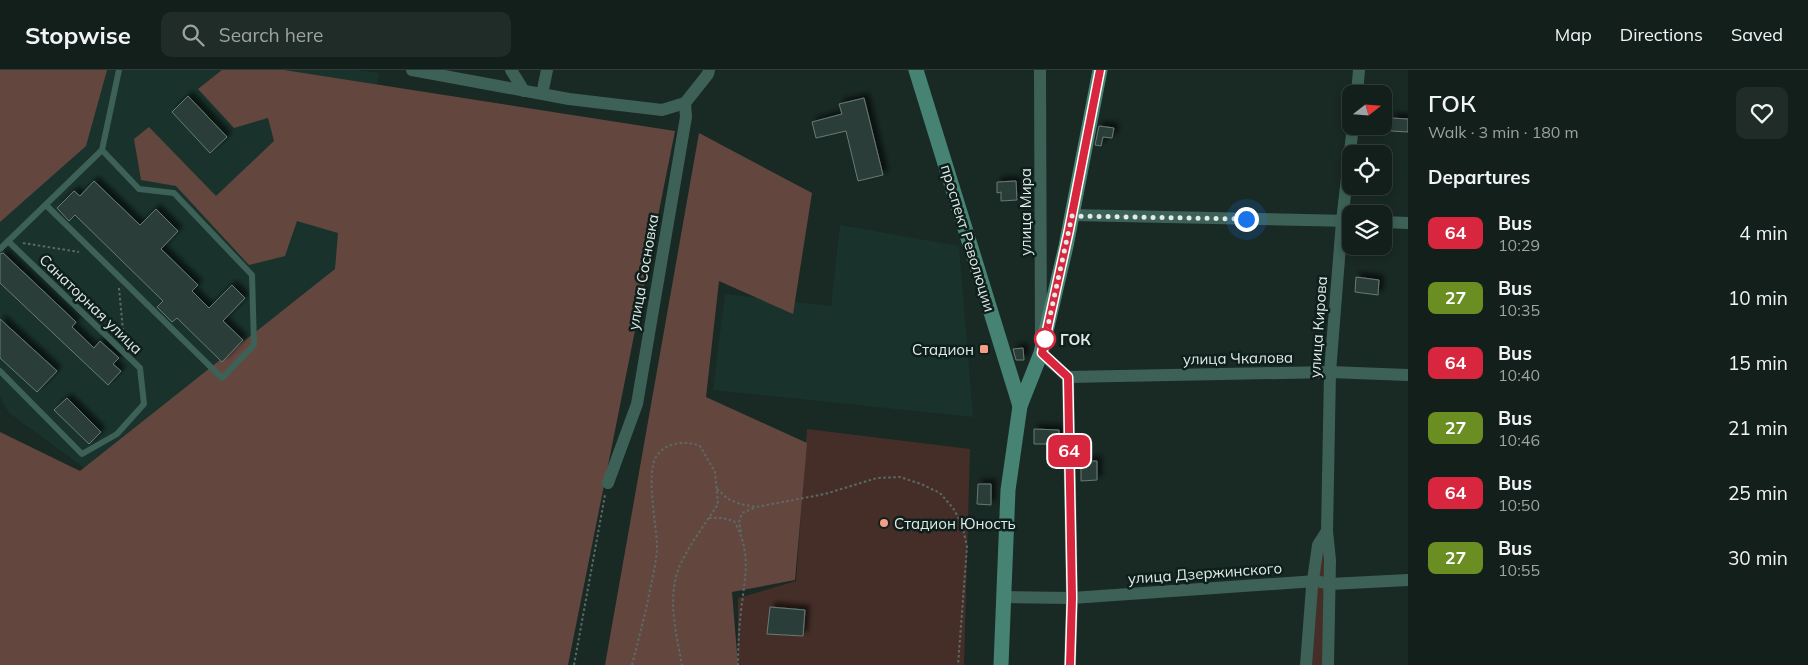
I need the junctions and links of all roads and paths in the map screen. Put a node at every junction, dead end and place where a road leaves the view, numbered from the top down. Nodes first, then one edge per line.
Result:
1 (119, 70) edge
2 (412, 70) edge
3 (512, 70) edge
4 (547, 70) edge
5 (709, 70) edge
6 (916, 70) edge
7 (1040, 70) edge
8 (1100, 70) edge
9 (1359, 70) edge
10 (1357, 85) edge
11 (524, 91) junction
12 (542, 94) junction
13 (685, 102) junction
14 (1352, 135) edge
15 (102, 150) junction
16 (46, 205) junction
17 (1348, 205) edge
18 (1072, 216) junction
19 (1342, 221) edge
20 (1392, 223) edge
21 (1408, 224) edge
22 (8, 241) junction
23 (0, 249) edge
24 (79, 252) dead end
25 (1343, 255) edge
26 (118, 276) junction
27 (125, 353) junction
28 (1042, 353) junction
29 (0, 371) edge
30 (1330, 372) junction
31 (1408, 375) edge
32 (1068, 377) junction
33 (1020, 406) junction
34 (608, 483) joint
35 (717, 489) junction
36 (756, 507) junction
37 (709, 518) junction
38 (1327, 531) junction
39 (741, 534) junction
40 (1408, 580) edge
41 (1313, 581) junction
42 (1330, 584) junction
43 (1004, 598) junction
44 (1072, 598) junction
45 (574, 665) edge
46 (632, 665) edge
47 (682, 665) edge
48 (738, 665) edge
49 (958, 665) edge
50 (1000, 665) edge
51 (1070, 665) edge
52 (1306, 665) edge
53 (1328, 665) edge

1 - 15 lane
2 - 11 street
3 - 11 street
4 - 12 street
5 - 13 street
6 - 33 street, проспект Революции
7 - 28 street, улица Мира
8 - 18 street
9 - 10 street
11 - 12 street
12 - 13 street
13 - 34 street, улица Сосновка
14 - 17 street, улица Кирова
15 - 16 lane
15 - 26 lane
16 - 22 lane
16 - 26 lane
18 - 19 street
18 - 28 street
20 - 21 street
22 - 23 lane
22 - 24 path
22 - 27 lane, Санаторная улица
25 - 30 street, улица Кирова
26 - 27 path
27 - 29 lane, Санаторная улица
28 - 32 street
28 - 33 street
30 - 31 street, улица Чкалова
30 - 32 street, улица Чкалова
30 - 38 street, улица Кирова
32 - 44 street
33 - 43 street
34 - 45 path
35 - 36 path
35 - 37 path
35 - 46 path
36 - 39 path
36 - 49 path
37 - 39 path
37 - 47 path
38 - 41 street, улица Кирова
38 - 42 street, улица Кирова
39 - 48 path
40 - 42 street, улица Дзержинского
41 - 42 street, улица Дзержинского
41 - 44 street, улица Дзержинского
41 - 52 street, улица Кирова
42 - 53 street, улица Кирова
43 - 44 street, улица Дзержинского
43 - 50 street
44 - 51 street

